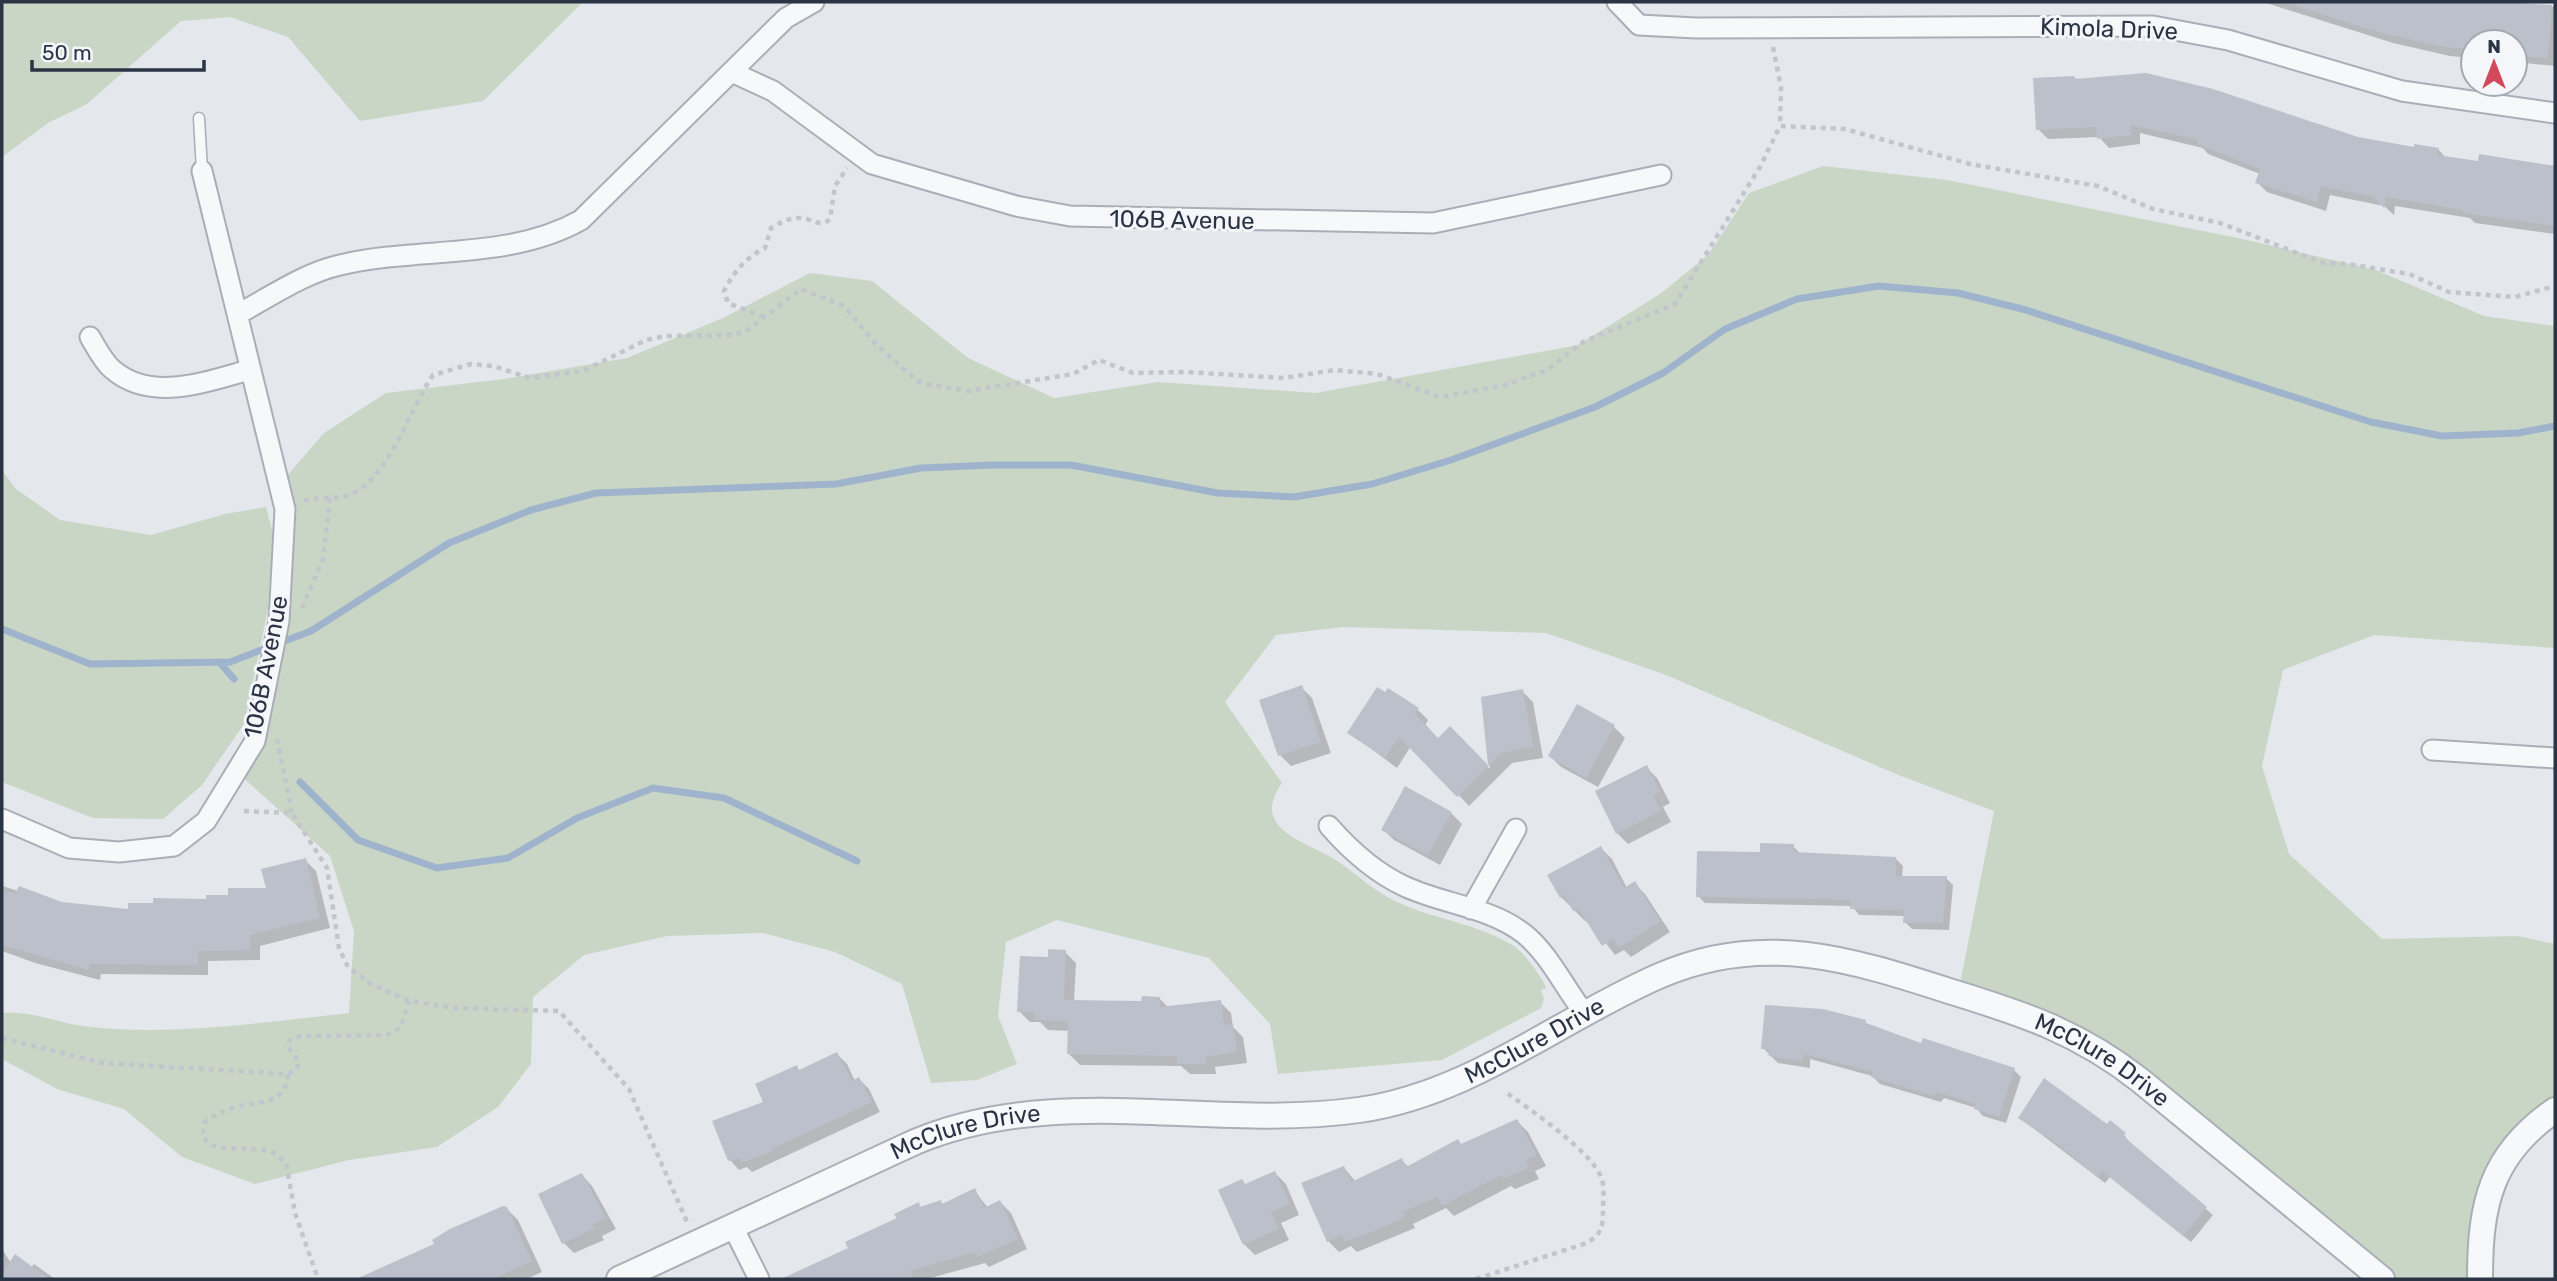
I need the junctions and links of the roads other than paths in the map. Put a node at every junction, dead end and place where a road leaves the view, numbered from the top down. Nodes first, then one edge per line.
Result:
1 (814, 2) edge
2 (1617, 2) edge
3 (734, 73) junction
4 (2555, 113) edge
5 (199, 118) dead end
6 (202, 171) joint
7 (1661, 175) dead end
8 (238, 314) junction
9 (90, 337) dead end
10 (249, 370) junction
11 (2432, 750) dead end
12 (2555, 758) edge
13 (2, 819) edge
14 (1329, 825) dead end
15 (1516, 829) dead end
16 (1471, 909) junction
17 (1585, 1014) junction
18 (2555, 1110) edge
19 (733, 1227) junction
20 (619, 1279) edge
21 (759, 1279) edge
22 (2382, 1279) edge
23 (2480, 1279) edge

1 - 3 street
2 - 4 street, Kimola Drive
3 - 7 street, 106B Avenue
3 - 8 street
5 - 6 lane
6 - 8 street, 106B Avenue
8 - 10 street, 106B Avenue
9 - 10 street
10 - 13 street, 106B Avenue
11 - 12 street
14 - 16 street
15 - 16 street
16 - 17 street
17 - 19 street, McClure Drive
17 - 22 street, McClure Drive
18 - 23 street
19 - 20 street, McClure Drive
19 - 21 street

